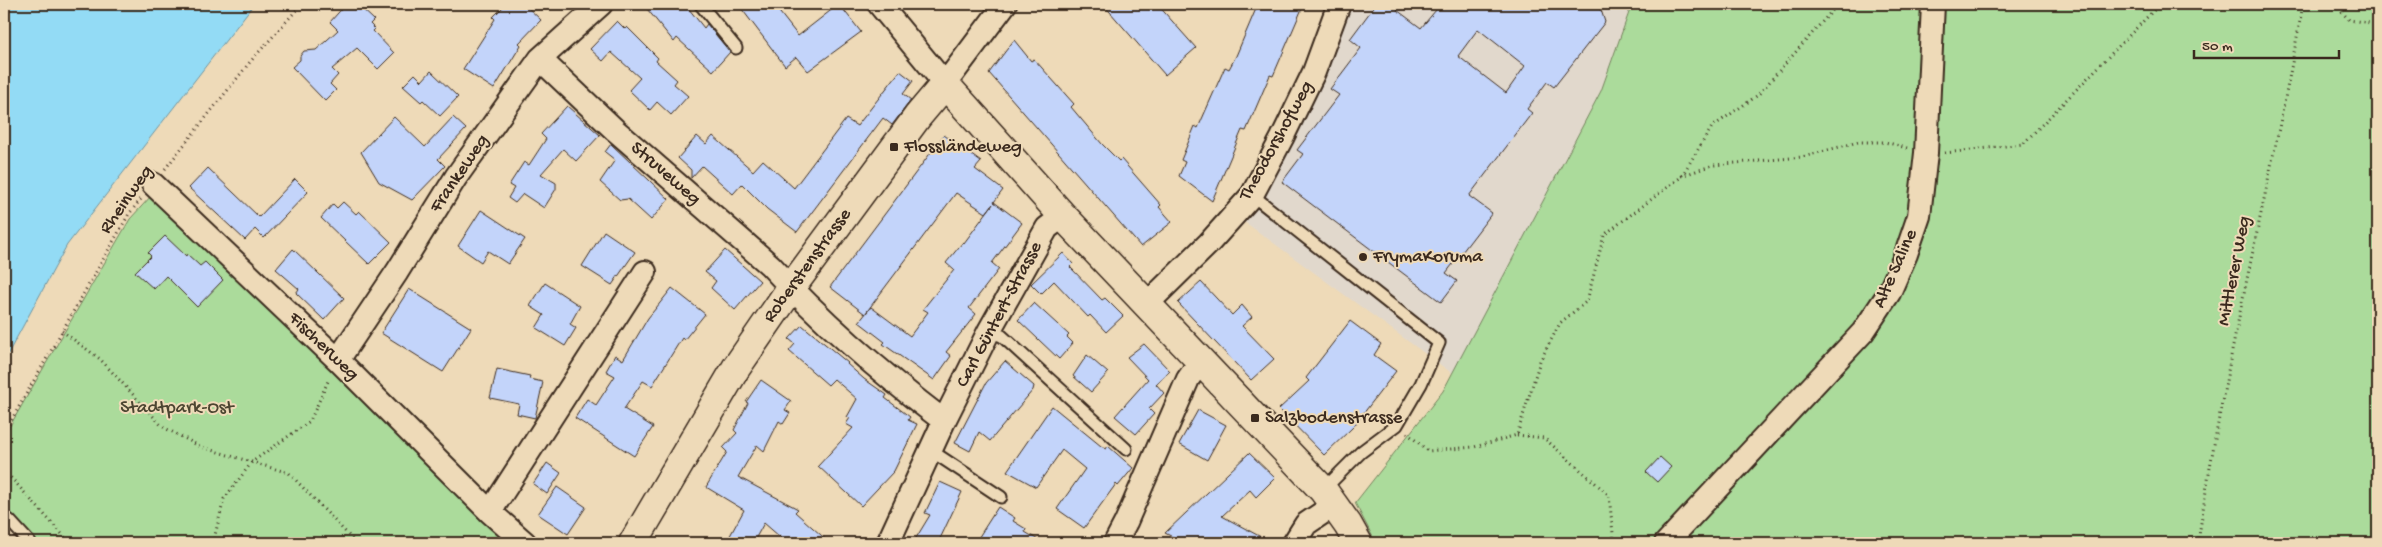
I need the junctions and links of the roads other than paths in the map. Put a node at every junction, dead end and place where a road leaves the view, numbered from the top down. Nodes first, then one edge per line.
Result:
1 (601, 4) edge
2 (700, 4) edge
3 (880, 4) edge
4 (1005, 4) edge
5 (1338, 4) edge
6 (1933, 4) edge
7 (736, 48) dead end
8 (540, 59) junction
9 (944, 84) junction
10 (153, 184) road end
11 (1252, 194) junction
12 (1063, 216) junction
13 (645, 272) dead end
14 (790, 288) junction
15 (1146, 305) junction
16 (989, 331) junction
17 (338, 360) junction
18 (1200, 362) junction
19 (944, 421) junction
20 (1126, 448) dead end
21 (930, 450) junction
22 (1001, 497) dead end
23 (1328, 498) junction
24 (490, 512) junction
25 (9, 520) dead end
26 (30, 543) edge
27 (525, 543) edge
28 (633, 543) edge
29 (888, 543) edge
30 (1115, 543) edge
31 (1294, 543) edge
32 (1358, 543) edge
33 (1666, 543) edge

1 - 8 street, Frankeweg
2 - 7 lane
3 - 9 street
4 - 9 street, Roberstenstrasse
5 - 11 street, Theodorshofweg
6 - 33 street, Alte Saline
8 - 14 street, Struveweg
8 - 17 street, Frankeweg
9 - 12 street
9 - 14 street, Roberstenstrasse
10 - 17 street, Fischerweg
11 - 15 street, Theodorshofweg
11 - 23 lane
12 - 15 street
12 - 16 street, Carl Güntert-Strasse
13 - 24 street
14 - 19 street, Struveweg
14 - 28 street, Roberstenstrasse
15 - 18 street
16 - 19 street, Carl Güntert-Strasse
16 - 20 lane
17 - 24 street, Fischerweg
18 - 23 street
18 - 30 street
19 - 21 street, Carl Güntert-Strasse
21 - 22 lane
21 - 29 street, Carl Güntert-Strasse
23 - 31 street
23 - 32 street
24 - 27 street, Fischerweg
25 - 26 lane

